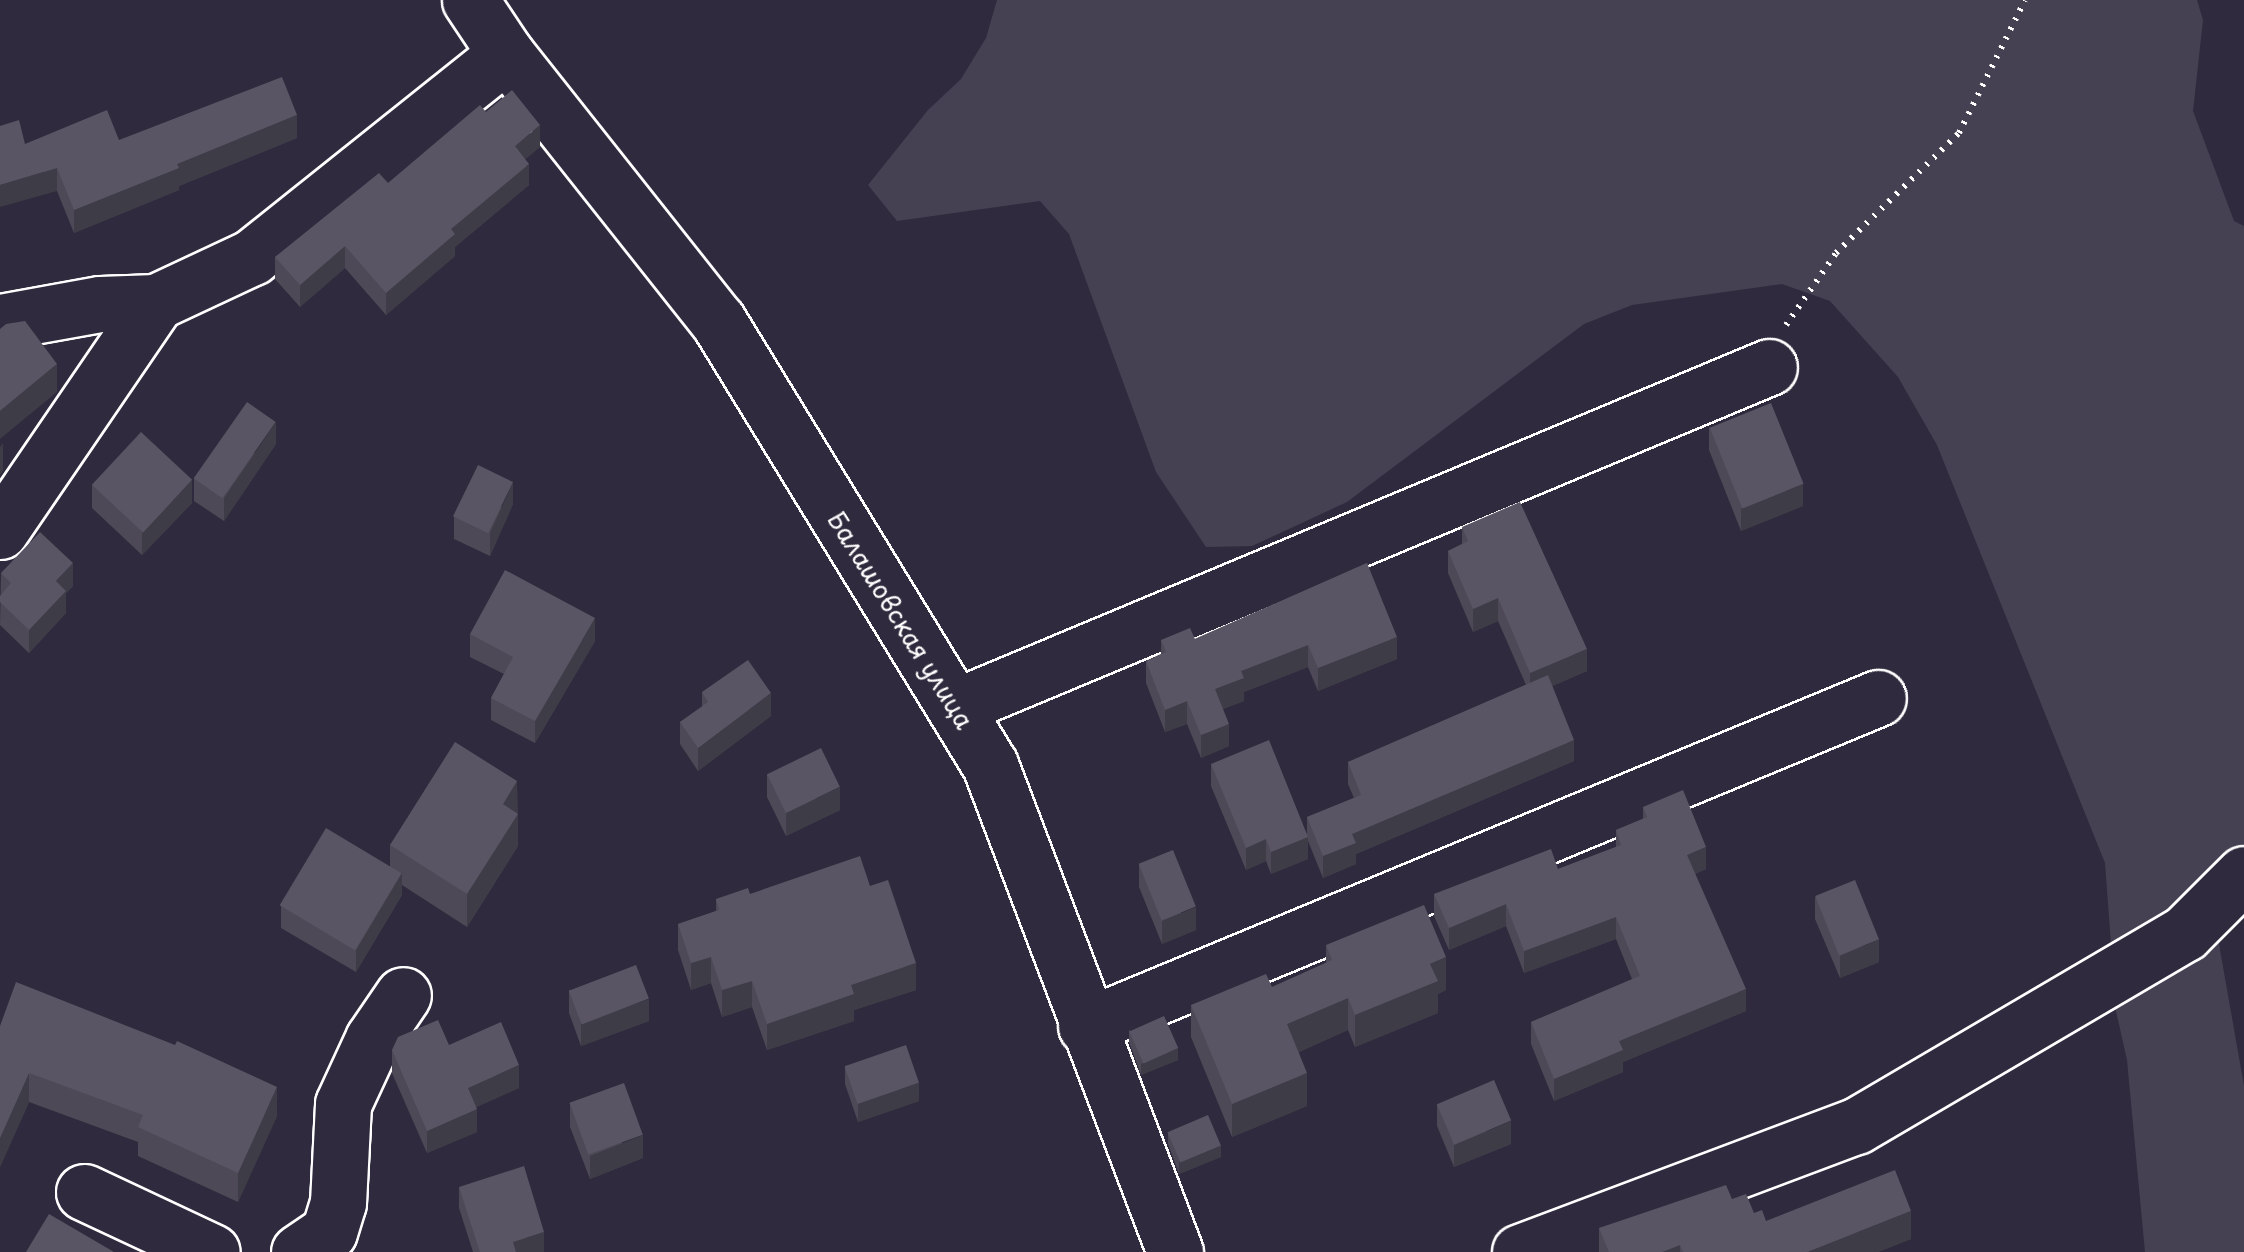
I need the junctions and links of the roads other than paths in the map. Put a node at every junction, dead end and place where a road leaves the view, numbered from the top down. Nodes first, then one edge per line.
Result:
1 (470, 0) edge
2 (506, 54) junction
3 (156, 302) junction
4 (0, 322) edge
5 (1769, 367) road end
6 (0, 531) edge
7 (1878, 698) dead end
8 (955, 707) junction
9 (2244, 874) edge
10 (403, 994) dead end
11 (1086, 1026) junction
12 (84, 1192) dead end
13 (338, 1203) junction
14 (212, 1252) edge
15 (299, 1252) edge
16 (361, 1252) edge
17 (1175, 1252) edge
18 (1520, 1252) edge

1 - 2 street, Балашовская улица
2 - 3 street
2 - 8 street, Балашовская улица
3 - 4 street
3 - 6 street
5 - 8 street
7 - 11 street
8 - 11 street, Балашовская улица
9 - 18 street
10 - 13 street
11 - 17 street, Балашовская улица
12 - 14 street
13 - 15 street
13 - 16 street

